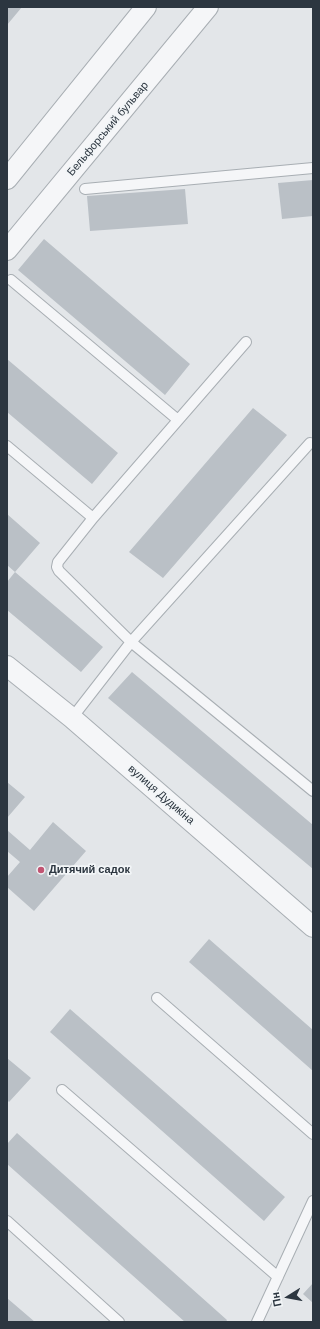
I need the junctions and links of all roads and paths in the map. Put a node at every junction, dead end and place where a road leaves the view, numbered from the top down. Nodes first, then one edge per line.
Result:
1 (146, 7) edge
2 (208, 7) edge
3 (313, 168) edge
4 (7, 179) edge
5 (85, 189) dead end
6 (7, 250) edge
7 (11, 280) dead end
8 (246, 342) dead end
9 (178, 420) junction
10 (310, 443) dead end
11 (7, 446) edge
12 (93, 518) junction
13 (131, 642) junction
14 (7, 666) edge
15 (72, 718) junction
16 (313, 791) edge
17 (313, 927) edge
18 (157, 998) dead end
19 (62, 1090) dead end
20 (313, 1134) edge
21 (313, 1201) edge
22 (7, 1221) edge
23 (278, 1277) junction
24 (119, 1322) edge
25 (257, 1322) edge

1 - 4 street
2 - 6 street, Бельфорський бульвар
3 - 5 lane
7 - 9 lane
8 - 9 lane
9 - 12 lane
10 - 13 lane
11 - 12 lane
12 - 13 lane
13 - 15 lane
13 - 16 lane
14 - 15 street, вулиця Дудикіна
15 - 17 street, вулиця Дудикіна
18 - 20 lane
19 - 23 lane
21 - 23 lane
22 - 24 lane
23 - 25 lane

